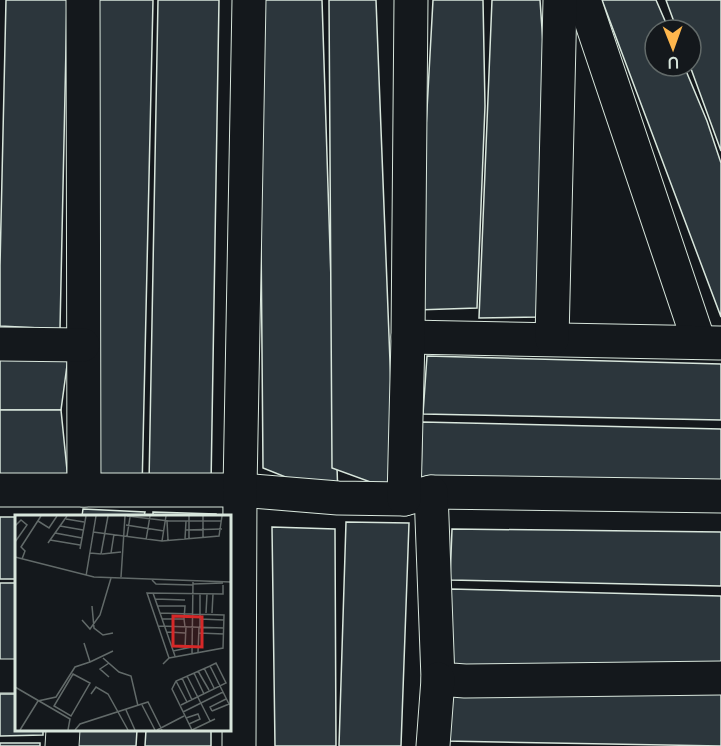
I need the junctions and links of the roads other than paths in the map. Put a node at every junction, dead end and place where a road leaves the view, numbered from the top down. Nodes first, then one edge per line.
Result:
1 (83, 0) edge
2 (249, 0) edge
3 (411, 0) edge
4 (560, 0) edge
5 (584, 0) edge
6 (408, 337) junction
7 (552, 339) junction
8 (710, 343) edge
9 (0, 344) edge
10 (83, 345) junction
11 (0, 490) edge
12 (240, 490) junction
13 (417, 496) junction
14 (721, 496) edge
15 (68, 499) edge
16 (721, 678) edge
17 (438, 679) junction
18 (63, 731) edge
19 (62, 746) edge
20 (238, 746) edge
21 (433, 746) edge

1 - 10 street
2 - 12 street
3 - 6 street
4 - 7 street
5 - 8 street
6 - 7 street
6 - 13 street
7 - 8 street
9 - 10 street
10 - 15 street
11 - 15 street
12 - 13 street
12 - 15 street
12 - 20 street
13 - 14 street
13 - 17 street
16 - 17 street
17 - 21 street
18 - 19 street

